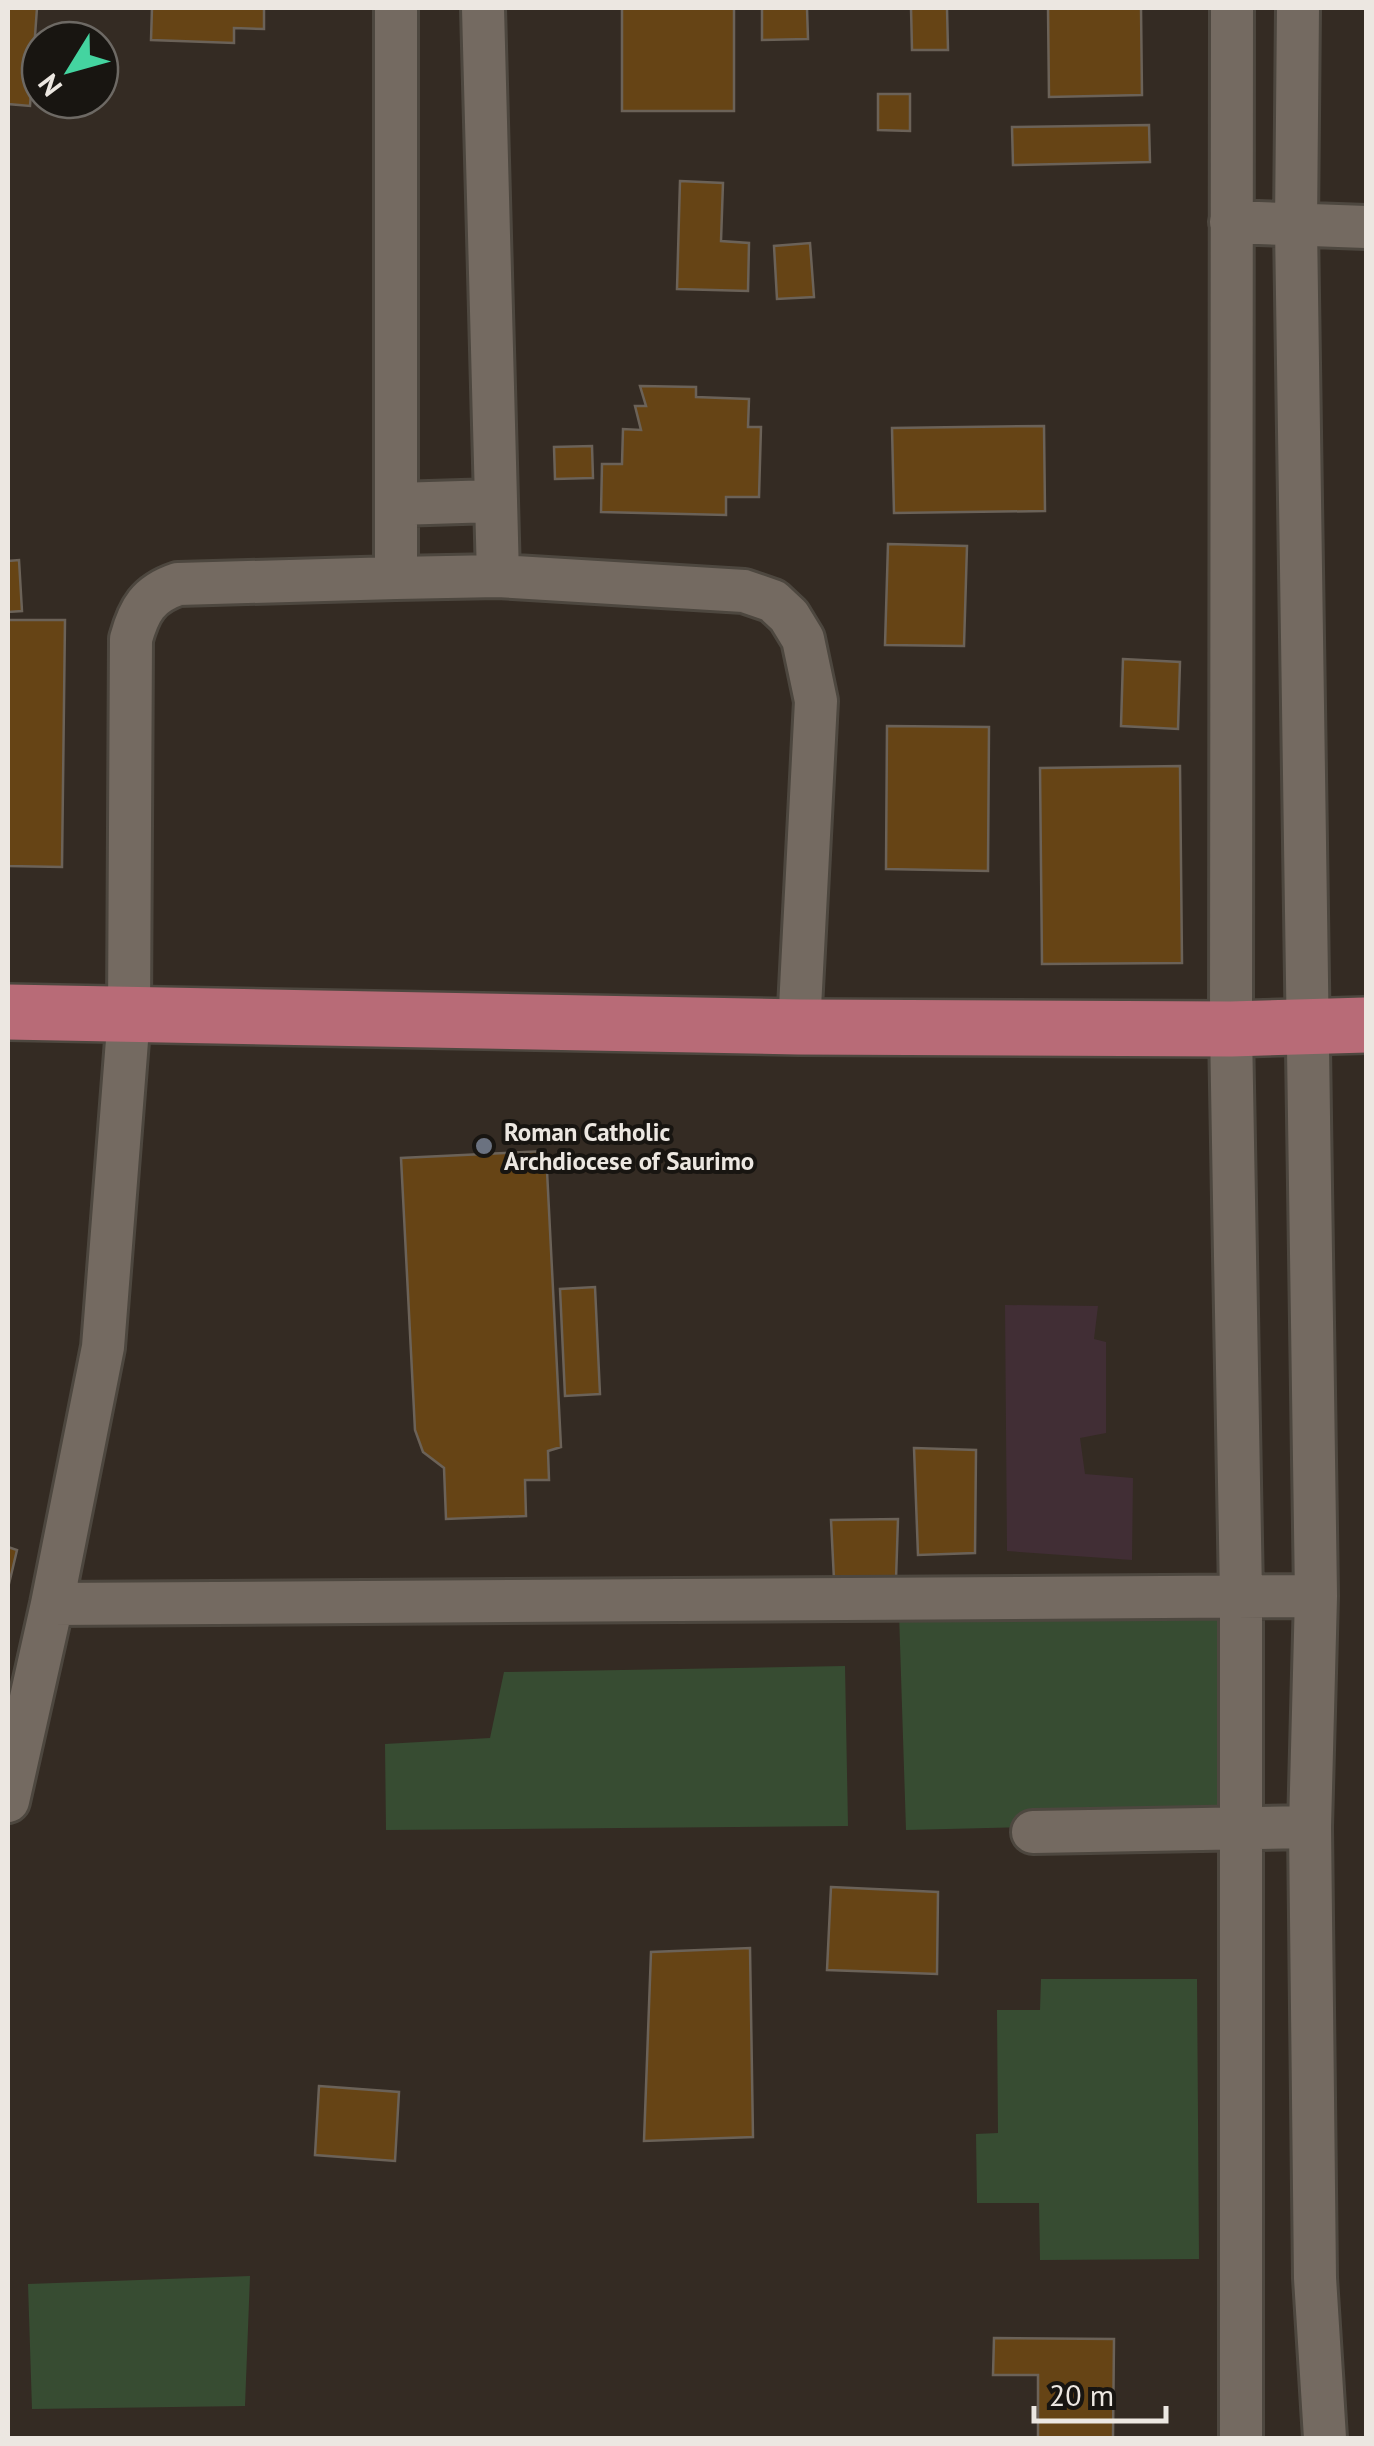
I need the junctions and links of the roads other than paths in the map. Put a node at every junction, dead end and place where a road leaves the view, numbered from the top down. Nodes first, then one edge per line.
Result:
1 (396, 8) edge
2 (484, 8) edge
3 (1232, 8) edge
4 (1298, 8) edge
5 (1231, 222) junction
6 (1296, 226) junction
7 (1366, 227) edge
8 (494, 501) junction
9 (397, 504) junction
10 (498, 576) junction
11 (396, 578) junction
12 (8, 1012) edge
13 (128, 1015) junction
14 (1366, 1024) edge
15 (1310, 1025) junction
16 (798, 1027) junction
17 (1231, 1029) junction
18 (1241, 1595) junction
19 (1316, 1596) junction
20 (52, 1604) junction
21 (8, 1801) edge
22 (1310, 1827) junction
23 (1240, 1829) junction
24 (1033, 1832) dead end
25 (1241, 2438) edge
26 (1324, 2438) edge

1 - 9 street
2 - 8 street
3 - 5 street
4 - 6 street
5 - 6 street
5 - 17 street
6 - 7 street
6 - 15 street
8 - 9 street
8 - 10 street
9 - 11 street
10 - 11 street
10 - 16 street
11 - 13 street
12 - 13 main road
13 - 16 main road
13 - 20 street
14 - 15 main road
15 - 17 main road
15 - 19 street
16 - 17 main road
17 - 18 street
18 - 19 street
18 - 20 street
18 - 23 street
19 - 22 street
20 - 21 street
22 - 23 street
22 - 26 street
23 - 24 street
23 - 25 street

